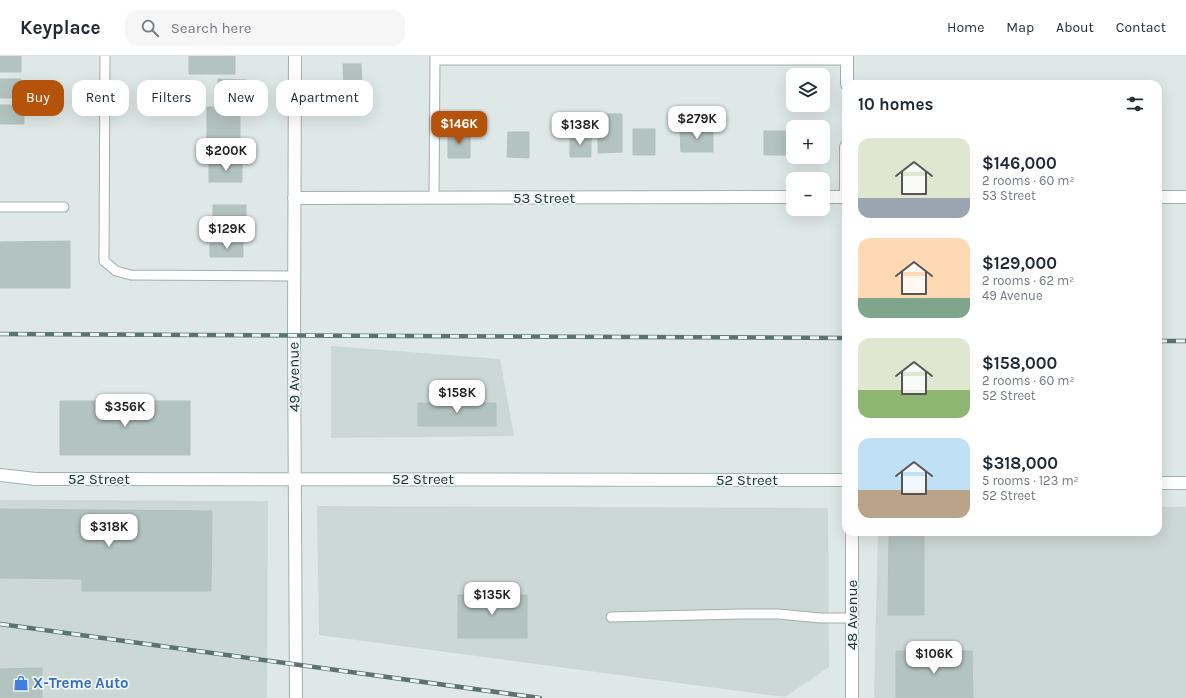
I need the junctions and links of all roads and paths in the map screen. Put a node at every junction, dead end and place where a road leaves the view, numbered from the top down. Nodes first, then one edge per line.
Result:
1 (106, 56) edge
2 (295, 56) edge
3 (435, 58) edge
4 (847, 58) edge
5 (847, 80) edge
6 (786, 197) edge
7 (830, 197) edge
8 (842, 197) edge
9 (1162, 197) edge
10 (1186, 197) edge
11 (294, 198) junction
12 (434, 198) junction
13 (0, 207) edge
14 (64, 207) dead end
15 (294, 276) junction
16 (0, 475) edge
17 (295, 479) junction
18 (842, 480) edge
19 (1162, 483) edge
20 (1186, 483) edge
21 (852, 536) edge
22 (611, 617) dead end
23 (852, 618) junction
24 (296, 698) edge
25 (852, 698) edge

1 - 15 lane
2 - 11 street, 49 Avenue
3 - 4 lane
3 - 12 lane
4 - 5 street
6 - 12 street, 53 Street
7 - 8 street
9 - 10 street
11 - 12 street, 53 Street
11 - 15 street, 49 Avenue
13 - 14 lane
15 - 17 street, 49 Avenue
16 - 17 street, 52 Street
17 - 18 street, 52 Street
17 - 24 street, 49 Avenue
19 - 20 street
21 - 23 street, 48 Avenue
22 - 23 lane
23 - 25 street, 48 Avenue

